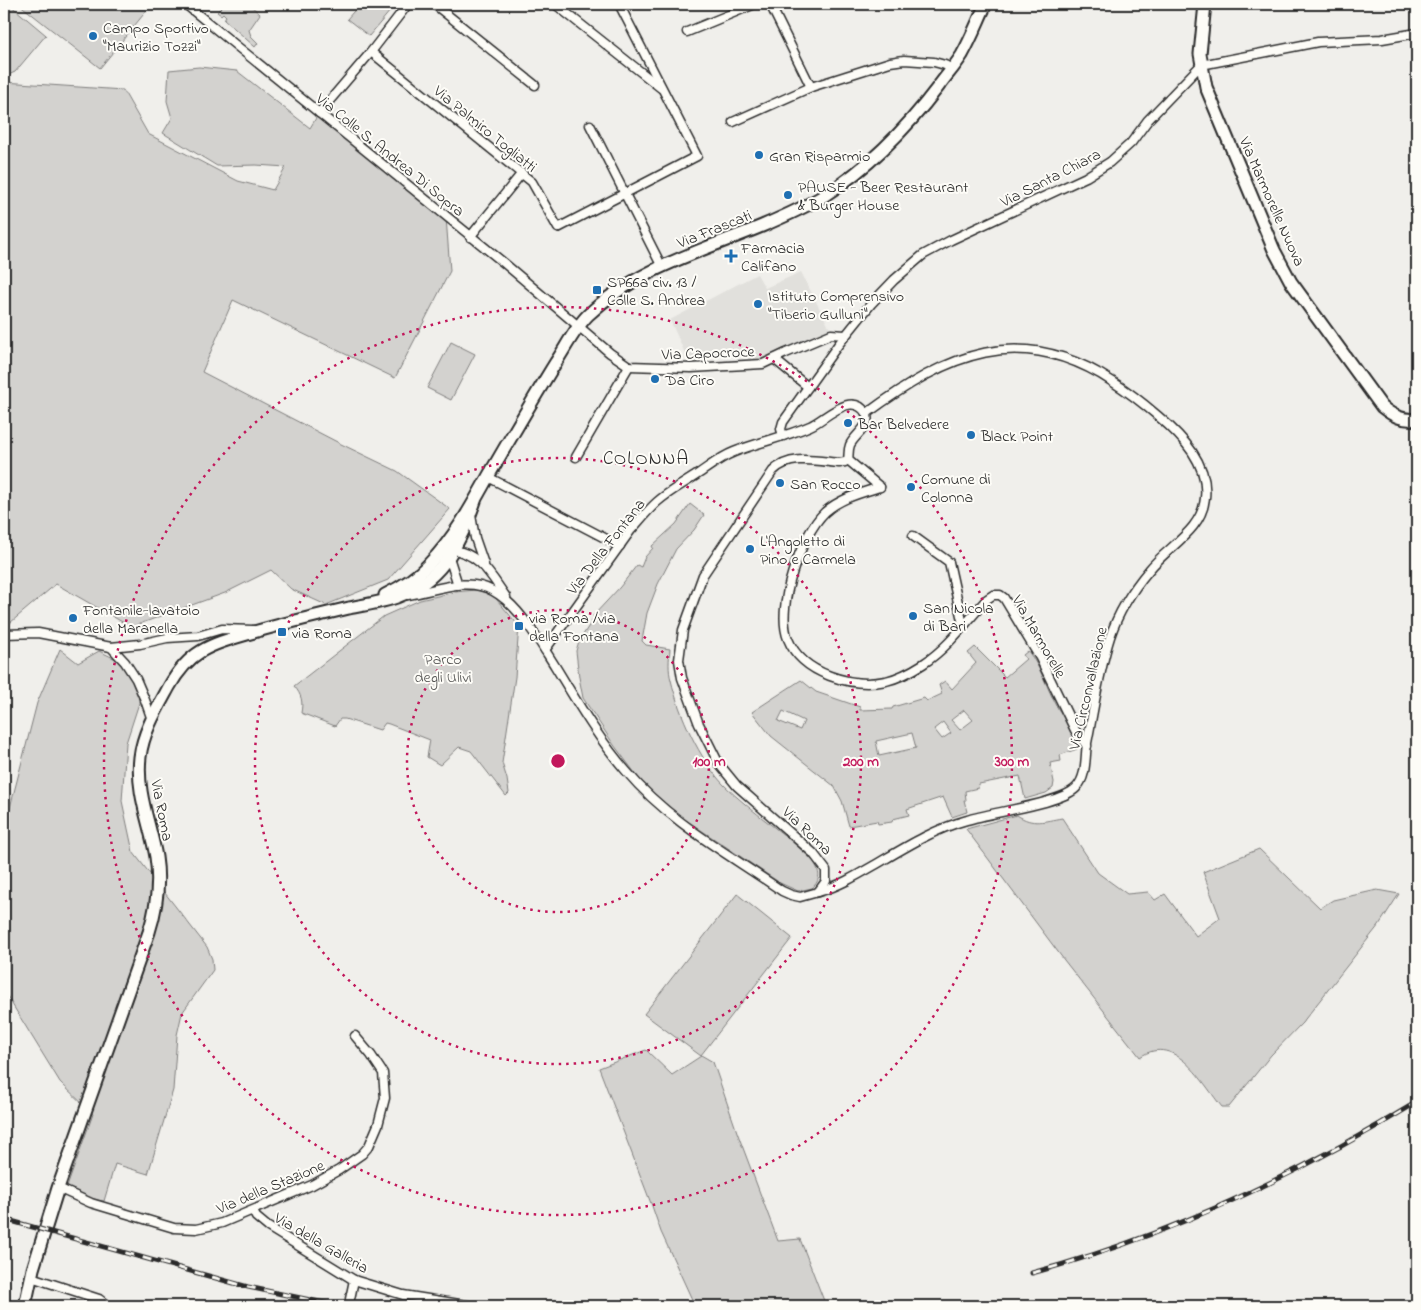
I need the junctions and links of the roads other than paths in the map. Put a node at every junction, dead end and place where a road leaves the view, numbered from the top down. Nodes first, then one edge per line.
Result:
1 (185, 4) edge
2 (408, 4) edge
3 (434, 4) edge
4 (555, 4) edge
5 (619, 4) edge
6 (755, 4) edge
7 (770, 4) edge
8 (986, 4) edge
9 (1205, 4) edge
10 (687, 32) dead end
11 (1417, 33) edge
12 (371, 52) junction
13 (1201, 65) junction
14 (952, 69) junction
15 (535, 85) dead end
16 (811, 87) junction
17 (664, 91) junction
18 (319, 113) junction
19 (733, 122) dead end
20 (590, 125) dead end
21 (522, 173) junction
22 (625, 194) junction
23 (470, 237) junction
24 (662, 267) junction
25 (579, 326) junction
26 (845, 335) junction
27 (774, 359) junction
28 (629, 366) junction
29 (808, 387) junction
30 (865, 412) junction
31 (1417, 419) edge
32 (784, 436) junction
33 (576, 457) dead end
34 (848, 460) junction
35 (488, 477) junction
36 (475, 501) junction
37 (471, 512) junction
38 (913, 536) dead end
39 (620, 546) junction
40 (449, 551) junction
41 (486, 568) junction
42 (458, 585) junction
43 (394, 598) junction
44 (512, 605) junction
45 (356, 607) junction
46 (963, 625) junction
47 (260, 630) junction
48 (4, 634) edge
49 (111, 647) junction
50 (545, 650) junction
51 (152, 720) junction
52 (1087, 746) junction
53 (818, 892) junction
54 (355, 1036) dead end
55 (58, 1188) junction
56 (253, 1211) junction
57 (31, 1276) junction
58 (354, 1280) junction
59 (350, 1299) dead end
60 (25, 1306) edge
61 (108, 1306) edge
62 (472, 1306) edge

1 - 18 street, Via Colle S. Andrea Di Sopra
2 - 12 street
3 - 15 street
4 - 17 street
5 - 17 street
6 - 10 street
7 - 16 street
8 - 14 street, Via Frascati
9 - 13 street, Via Marmorelle Nuova
11 - 13 street
12 - 18 street
12 - 21 street, Via Palmiro Togliatti
13 - 26 street, Via Santa Chiara
13 - 31 street, Via Marmorelle Nuova
14 - 16 street
14 - 24 street, Via Frascati
16 - 19 street
17 - 22 street
18 - 23 street, Via Colle S. Andrea Di Sopra
20 - 22 street
21 - 22 street, Via Palmiro Togliatti
21 - 23 street
22 - 24 street
23 - 25 street, Via Colle S. Andrea Di Sopra
24 - 25 street, Via Frascati
25 - 28 street
25 - 35 street, Via Frascati
26 - 27 street, Via Capocroce
26 - 29 street, Via Santa Chiara
27 - 28 street, Via Capocroce
27 - 29 street
28 - 33 street
29 - 32 street, Via Santa Chiara
30 - 32 street, Via Della Fontana
30 - 34 street
30 - 52 street, Via Circonvallazione
32 - 39 street, Via Della Fontana
34 - 46 street
34 - 53 street, Via Roma
35 - 36 street, Via Frascati
35 - 39 street
36 - 37 street, Via Roma
36 - 40 street
37 - 40 street, Via Roma
37 - 41 street
38 - 46 street
39 - 50 street, Via Della Fontana
40 - 41 street
40 - 42 street
40 - 43 street, Via Roma
40 - 45 street
41 - 44 street
42 - 43 street
42 - 44 street
43 - 45 street, Via Roma
44 - 50 street
45 - 47 street, Via Roma
46 - 52 street, Via Marmorelle
47 - 49 street
47 - 51 street, Via Roma
48 - 49 street
49 - 51 street
50 - 53 street
51 - 55 street, Via Roma
52 - 53 street, Via Circonvallazione
54 - 56 street, Via della Stazione
55 - 56 street, Via della Stazione
55 - 57 street, Via Roma
56 - 58 street, Via della Galleria
57 - 60 street, Via Roma
57 - 61 street
58 - 59 street
58 - 62 street, Via della Galleria

